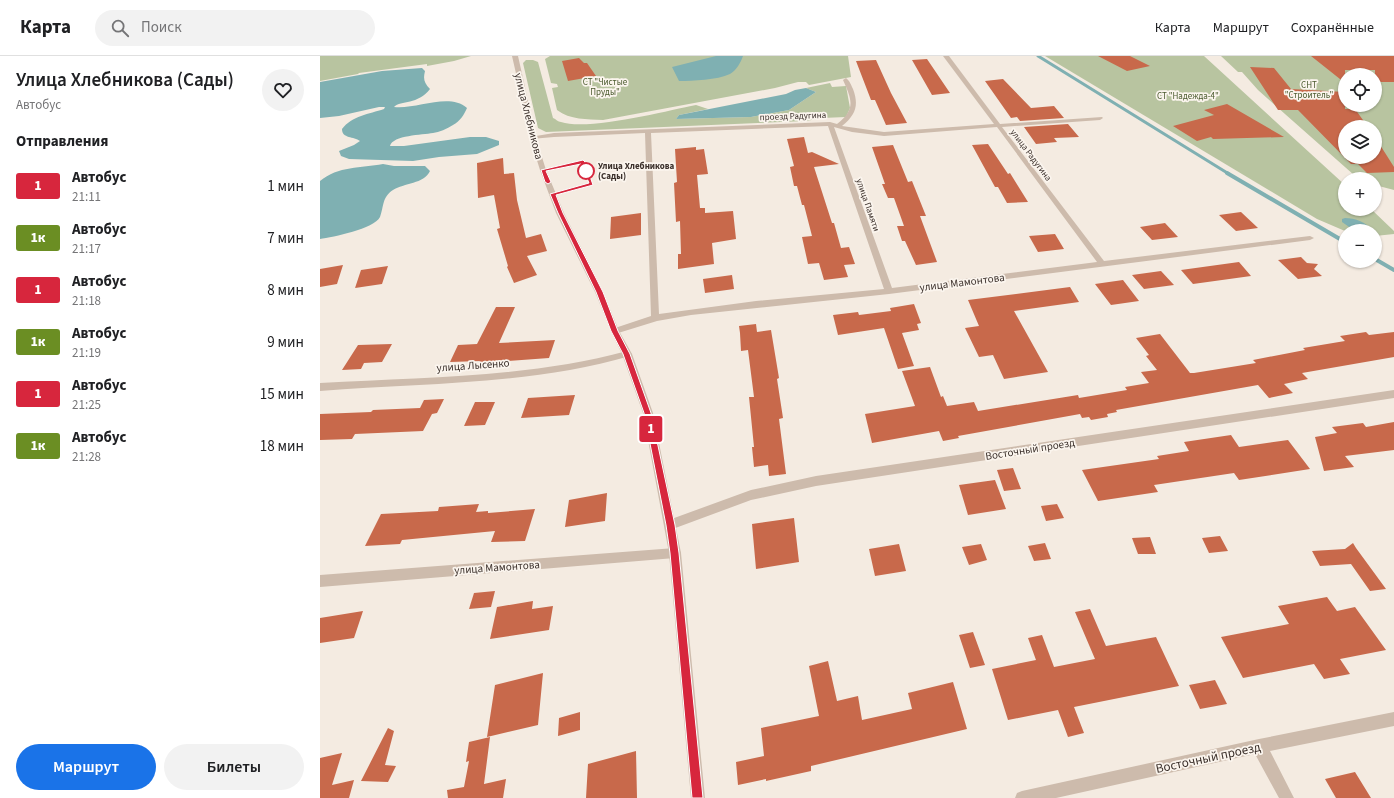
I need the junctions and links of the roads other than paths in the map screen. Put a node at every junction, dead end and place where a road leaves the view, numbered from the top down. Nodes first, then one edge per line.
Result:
1 (515, 56) edge
2 (946, 56) edge
3 (846, 80) dead end
4 (1100, 118) dead end
5 (830, 124) junction
6 (838, 126) junction
7 (998, 127) junction
8 (648, 131) junction
9 (533, 138) junction
10 (1310, 238) dead end
11 (1102, 264) junction
12 (889, 291) junction
13 (655, 318) junction
14 (615, 331) junction
15 (627, 354) junction
16 (320, 387) edge
17 (1394, 394) edge
18 (670, 525) junction
19 (675, 553) junction
20 (320, 581) edge
21 (1394, 719) edge
22 (1259, 746) junction
23 (698, 798) edge
24 (1022, 798) edge
25 (1287, 798) edge

1 - 9 street, улица Хлебникова
2 - 7 street, улица Радугина
3 - 6 street
4 - 7 street, проезд Радугина
5 - 6 street, проезд Радугина
5 - 8 street, проезд Радугина
5 - 12 street, улица Памяти
6 - 7 street, проезд Радугина
7 - 11 street, улица Радугина
8 - 9 street, проезд Радугина
8 - 13 street
9 - 14 street, улица Хлебникова
10 - 11 street, улица Мамонтова
11 - 12 street, улица Мамонтова
12 - 13 street, улица Мамонтова
13 - 14 street, улица Мамонтова
14 - 15 street, улица Хлебникова
15 - 16 street, улица Лысенко
15 - 18 street, улица Хлебникова
17 - 18 street, Восточный проезд
18 - 19 street, улица Хлебникова
19 - 20 street, улица Мамонтова
19 - 23 street, улица Хлебникова
21 - 22 street, Восточный проезд
22 - 24 street, Восточный проезд
22 - 25 street

